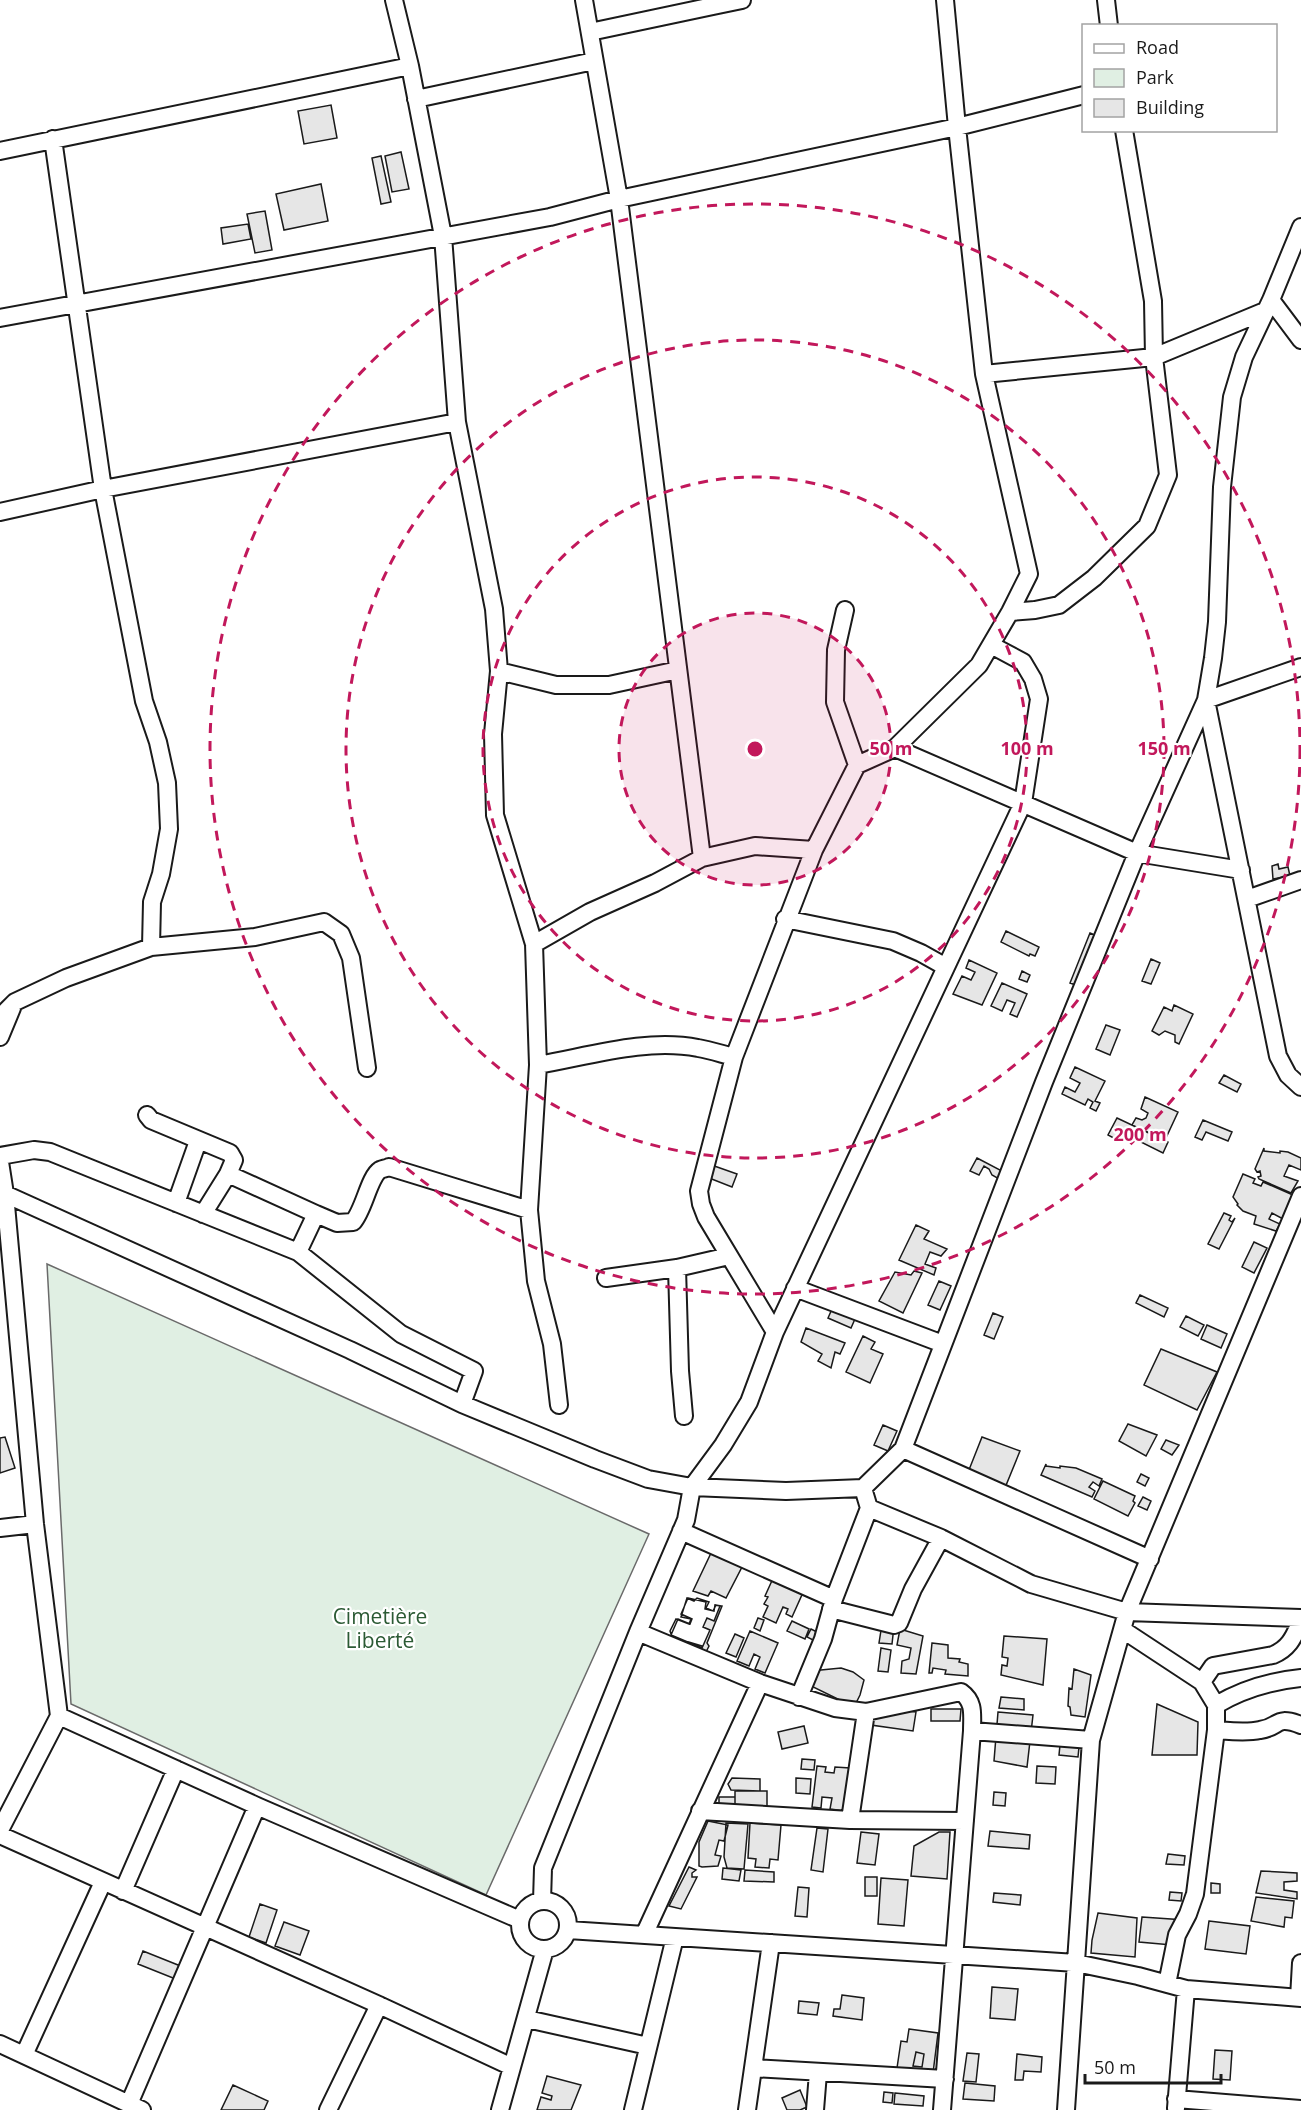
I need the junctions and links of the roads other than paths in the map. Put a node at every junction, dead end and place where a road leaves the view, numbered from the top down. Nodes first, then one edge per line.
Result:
1 (394, 0) edge
2 (584, 0) edge
3 (742, 0) edge
4 (945, 0) edge
5 (1106, 0) edge
6 (713, 3) edge
7 (1109, 24) edge
8 (590, 32) junction
9 (594, 60) junction
10 (410, 66) junction
11 (1082, 95) edge
12 (416, 99) junction
13 (957, 127) junction
14 (1124, 132) edge
15 (53, 140) junction
16 (0, 151) edge
17 (620, 199) junction
18 (1301, 226) edge
19 (443, 236) junction
20 (76, 304) junction
21 (1268, 306) junction
22 (0, 318) edge
23 (1301, 340) edge
24 (1154, 357) junction
25 (984, 374) junction
26 (457, 422) junction
27 (103, 489) junction
28 (0, 512) edge
29 (845, 610) dead end
30 (1010, 612) junction
31 (991, 645) junction
32 (1301, 667) edge
33 (499, 670) junction
34 (678, 670) junction
35 (1206, 700) junction
36 (896, 748) junction
37 (857, 765) junction
38 (1023, 804) junction
39 (814, 850) junction
40 (1137, 853) junction
41 (702, 858) junction
42 (1241, 870) junction
43 (1301, 880) edge
44 (1247, 899) junction
45 (786, 920) junction
46 (534, 944) junction
47 (151, 947) junction
48 (946, 967) junction
49 (15, 1002) junction
50 (0, 1017) edge
51 (0, 1037) edge
52 (734, 1057) junction
53 (538, 1065) junction
54 (367, 1068) dead end
55 (1301, 1087) edge
56 (147, 1115) dead end
57 (198, 1141) junction
58 (0, 1155) edge
59 (0, 1162) edge
60 (228, 1174) junction
61 (5, 1194) junction
62 (1301, 1196) edge
63 (176, 1203) junction
64 (529, 1210) junction
65 (203, 1214) junction
66 (316, 1214) junction
67 (298, 1252) junction
68 (729, 1256) junction
69 (677, 1268) junction
70 (606, 1278) dead end
71 (795, 1288) junction
72 (8, 1326) edge
73 (775, 1332) junction
74 (944, 1344) junction
75 (462, 1404) junction
76 (559, 1405) dead end
77 (684, 1416) dead end
78 (903, 1449) junction
79 (692, 1487) junction
80 (863, 1488) junction
81 (869, 1508) junction
82 (34, 1524) junction
83 (0, 1528) edge
84 (681, 1531) junction
85 (941, 1538) junction
86 (1150, 1558) junction
87 (832, 1604) junction
88 (1127, 1612) junction
89 (1301, 1619) edge
90 (1123, 1630) junction
91 (638, 1632) junction
92 (1301, 1678) edge
93 (1202, 1682) junction
94 (760, 1683) junction
95 (799, 1697) junction
96 (1216, 1705) junction
97 (866, 1712) junction
98 (59, 1716) junction
99 (1301, 1725) edge
100 (972, 1731) junction
101 (1216, 1731) junction
102 (1091, 1740) junction
103 (176, 1769) junction
104 (257, 1806) junction
105 (700, 1811) junction
106 (850, 1820) junction
107 (965, 1821) junction
108 (0, 1830) edge
109 (0, 1835) edge
110 (103, 1882) junction
111 (123, 1891) junction
112 (542, 1900) junction
113 (520, 1920) junction
114 (205, 1928) junction
115 (568, 1930) junction
116 (644, 1935) junction
117 (675, 1937) junction
118 (771, 1943) junction
119 (545, 1949) junction
120 (955, 1955) junction
121 (1076, 1963) junction
122 (1301, 1963) edge
123 (1167, 1984) junction
124 (1186, 1989) junction
125 (1300, 1998) edge
126 (379, 2005) junction
127 (526, 2019) junction
128 (0, 2044) edge
129 (648, 2046) junction
130 (24, 2055) junction
131 (512, 2067) junction
132 (753, 2068) junction
133 (818, 2073) junction
134 (945, 2079) junction
135 (1176, 2105) edge
136 (135, 2107) edge
137 (331, 2109) edge
138 (1283, 2109) edge
139 (1301, 2109) edge
140 (500, 2110) edge
141 (633, 2110) edge
142 (747, 2110) edge
143 (815, 2110) edge
144 (942, 2110) edge
145 (1066, 2110) edge

1 - 10 street
2 - 8 street
3 - 6 street
4 - 13 street
5 - 7 street
6 - 8 street
8 - 9 street
9 - 12 street
9 - 17 street
10 - 12 street
10 - 15 street
11 - 13 street
12 - 19 street
13 - 17 street
13 - 25 street
14 - 24 street
15 - 16 street
15 - 20 street
17 - 19 street
17 - 34 street
18 - 21 street
19 - 20 street
19 - 26 street
20 - 22 street
20 - 27 street
21 - 23 street
21 - 24 street
21 - 35 street
24 - 25 street
24 - 30 street
25 - 30 street
26 - 27 street
26 - 33 street
27 - 28 street
27 - 47 street
29 - 37 street
30 - 31 street
31 - 36 street
31 - 38 street
32 - 35 street
33 - 34 street
33 - 46 street
34 - 41 street
35 - 40 street
35 - 42 street
36 - 37 street
36 - 38 street
37 - 39 street
38 - 40 street
38 - 48 street
39 - 41 street
39 - 45 street
40 - 42 street
40 - 74 street
41 - 46 street
42 - 44 street
43 - 44 street
44 - 55 street
45 - 48 street
45 - 52 street
46 - 53 street
47 - 49 street
47 - 54 street
48 - 71 street
49 - 50 street
49 - 51 street
52 - 53 street
52 - 68 street
53 - 64 street
56 - 57 street
57 - 60 street
57 - 63 street
58 - 63 street
59 - 61 street
60 - 65 street
60 - 66 street
61 - 72 street
61 - 75 street
62 - 86 street
63 - 65 street
64 - 66 street
64 - 76 street
65 - 67 street
66 - 67 street
67 - 75 street
68 - 69 street
68 - 73 street
69 - 70 street
69 - 77 street
71 - 73 street
71 - 74 street
72 - 82 street
73 - 79 street
74 - 78 street
75 - 79 street
78 - 80 street
78 - 86 street
79 - 80 street
79 - 84 street
80 - 81 street
81 - 85 street
81 - 87 street
82 - 83 street
82 - 98 street
84 - 87 street
84 - 91 street
85 - 87 street
85 - 88 street
86 - 88 street
87 - 95 street
88 - 89 street
88 - 90 street
89 - 93 street
90 - 93 street
90 - 102 street
91 - 94 street
91 - 112 street
92 - 96 street
93 - 96 street
94 - 95 street
94 - 105 street
95 - 97 street
96 - 101 street
97 - 100 street
97 - 106 street
98 - 103 street
98 - 108 street
99 - 101 street
100 - 102 street
100 - 107 street
101 - 123 street
102 - 121 street
103 - 104 street
103 - 111 street
104 - 113 street
104 - 114 street
105 - 106 street
105 - 116 street
106 - 107 street
107 - 120 street
109 - 110 street
110 - 111 street
110 - 130 street
111 - 114 street
112 - 113 street
112 - 115 street
113 - 119 street
114 - 126 street
114 - 136 street
115 - 116 street
115 - 119 street
116 - 117 street
117 - 118 street
117 - 129 street
118 - 120 street
118 - 132 street
119 - 127 street
120 - 121 street
120 - 134 street
121 - 123 street
121 - 145 street
122 - 125 street
123 - 124 street
124 - 125 street
124 - 135 street
126 - 131 street
126 - 137 street
127 - 129 street
127 - 131 street
128 - 130 street
129 - 141 street
130 - 136 street
131 - 140 street
132 - 133 street
132 - 142 street
133 - 134 street
133 - 143 street
134 - 144 street
135 - 138 street
138 - 139 street

